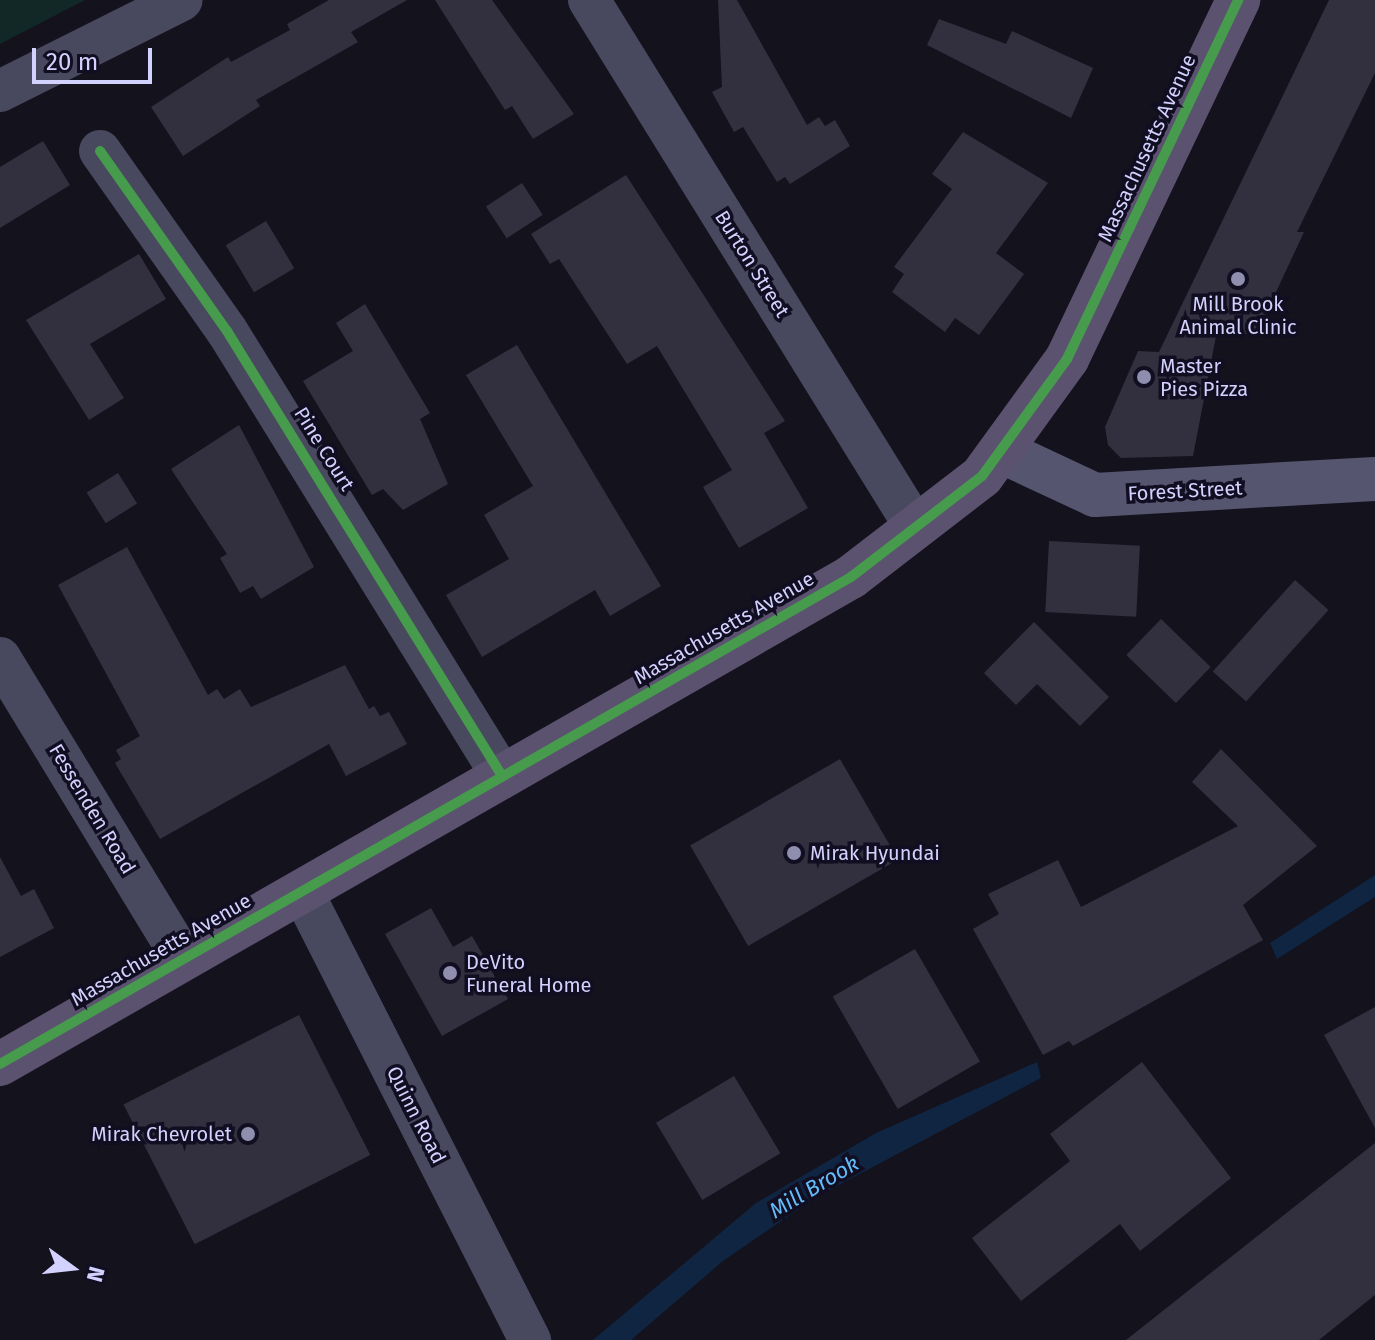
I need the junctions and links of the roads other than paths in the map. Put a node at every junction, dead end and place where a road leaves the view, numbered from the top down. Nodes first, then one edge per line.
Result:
1 (589, 0) edge
2 (1238, 0) edge
3 (174, 2) edge
4 (0, 91) edge
5 (100, 151) dead end
6 (1005, 453) junction
7 (1375, 479) edge
8 (916, 528) junction
9 (0, 658) edge
10 (502, 776) junction
11 (302, 891) junction
12 (183, 959) junction
13 (0, 1064) edge
14 (530, 1340) edge

1 - 8 street, Burton Street
2 - 6 main road, Massachusetts Avenue
3 - 4 street
5 - 10 street, Pine Court
6 - 7 street, Forest Street
6 - 8 main road, Massachusetts Avenue
8 - 10 main road, Massachusetts Avenue
9 - 12 street, Fessenden Road
10 - 11 main road, Massachusetts Avenue
11 - 12 main road, Massachusetts Avenue
11 - 14 street, Quinn Road
12 - 13 main road, Massachusetts Avenue

